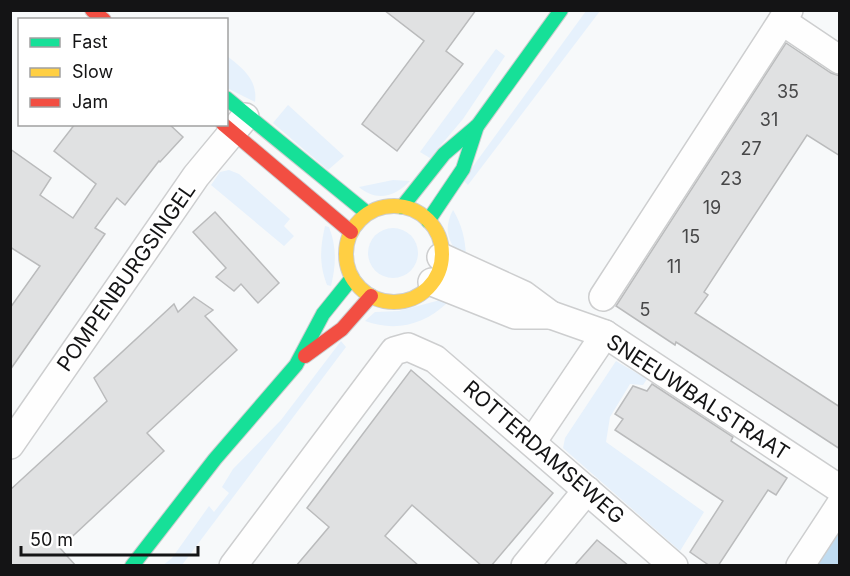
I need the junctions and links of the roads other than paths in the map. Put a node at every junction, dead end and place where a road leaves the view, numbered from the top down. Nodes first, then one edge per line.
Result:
1 (561, 10) edge
2 (782, 20) edge
3 (840, 60) edge
4 (233, 117) edge
5 (478, 124) junction
6 (227, 126) edge
7 (402, 207) junction
8 (367, 213) junction
9 (428, 220) junction
10 (351, 232) junction
11 (437, 270) junction
12 (352, 278) junction
13 (371, 296) junction
14 (603, 297) dead end
15 (605, 334) junction
16 (299, 361) junction
17 (533, 441) junction
18 (10, 445) edge
19 (840, 489) edge
20 (587, 490) junction
21 (840, 505) edge
22 (132, 566) edge
23 (233, 566) edge
24 (525, 566) edge
25 (674, 566) edge
26 (800, 566) edge

1 - 5 street
2 - 3 street
2 - 14 street
4 - 8 street
4 - 10 street
5 - 7 street
5 - 9 street
6 - 18 street, POMPENBURGSINGEL
7 - 8 street
7 - 9 street
8 - 10 street
9 - 11 street
10 - 12 street
11 - 13 street
11 - 15 street, SNEEUWBALSTRAAT
12 - 13 street
12 - 16 street
13 - 16 street
15 - 17 street
15 - 19 street, SNEEUWBALSTRAAT
16 - 22 street
17 - 20 street, ROTTERDAMSEWEG
17 - 23 street, ROTTERDAMSEWEG
20 - 24 street
20 - 25 street, ROTTERDAMSEWEG
21 - 26 street

